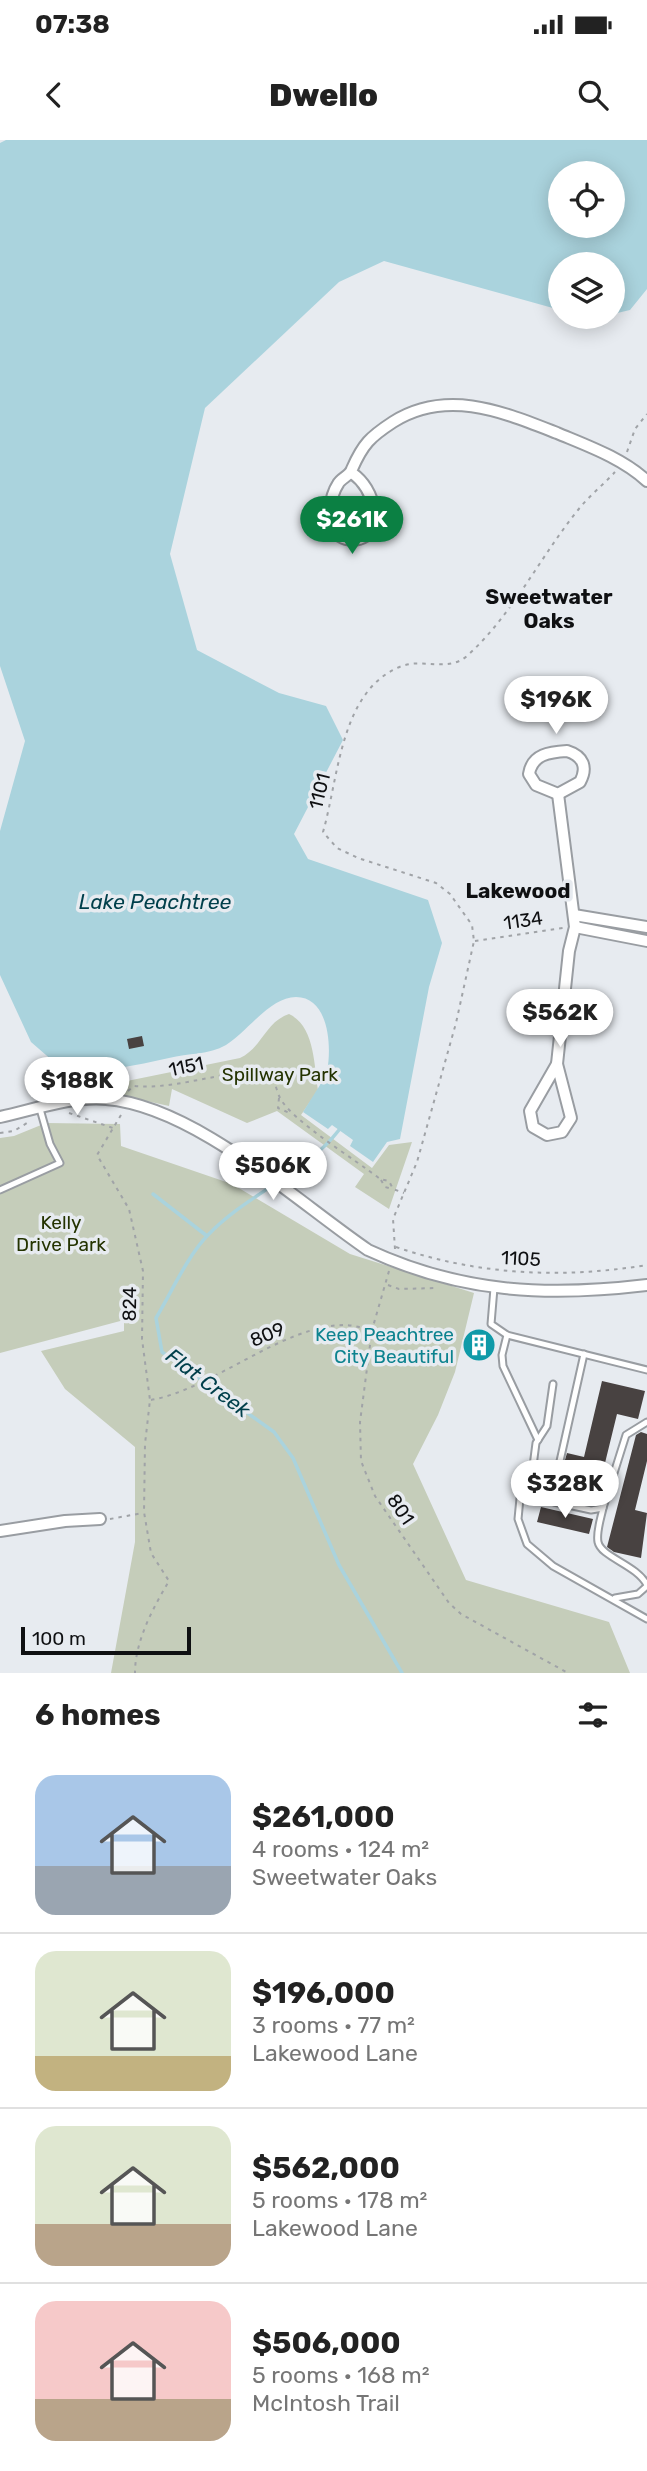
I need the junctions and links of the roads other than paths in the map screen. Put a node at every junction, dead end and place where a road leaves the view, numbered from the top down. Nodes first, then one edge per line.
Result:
1 (352, 472) junction
2 (647, 481) edge
3 (558, 793) junction
4 (575, 921) junction
5 (647, 926) edge
6 (647, 941) edge
7 (557, 1064) junction
8 (41, 1113) junction
9 (0, 1117) edge
10 (0, 1189) edge
11 (647, 1285) edge
12 (494, 1288) junction
13 (508, 1335) junction
14 (584, 1354) junction
15 (647, 1370) edge
16 (553, 1384) dead end
17 (647, 1422) edge
18 (538, 1440) junction
19 (603, 1508) junction
20 (100, 1519) road end
21 (0, 1531) edge
22 (647, 1585) edge
23 (615, 1598) junction
24 (647, 1619) edge

1 - 1 street
1 - 2 street
3 - 3 street
3 - 4 street
4 - 5 street
4 - 6 street
4 - 7 street
7 - 7 street
8 - 9 street
8 - 10 lane
8 - 12 street
11 - 12 street
12 - 13 lane
13 - 14 lane
13 - 18 lane
14 - 15 lane
14 - 19 lane
16 - 18 lane
17 - 19 lane
18 - 23 lane
19 - 22 lane
20 - 21 street
22 - 23 lane
23 - 24 lane

